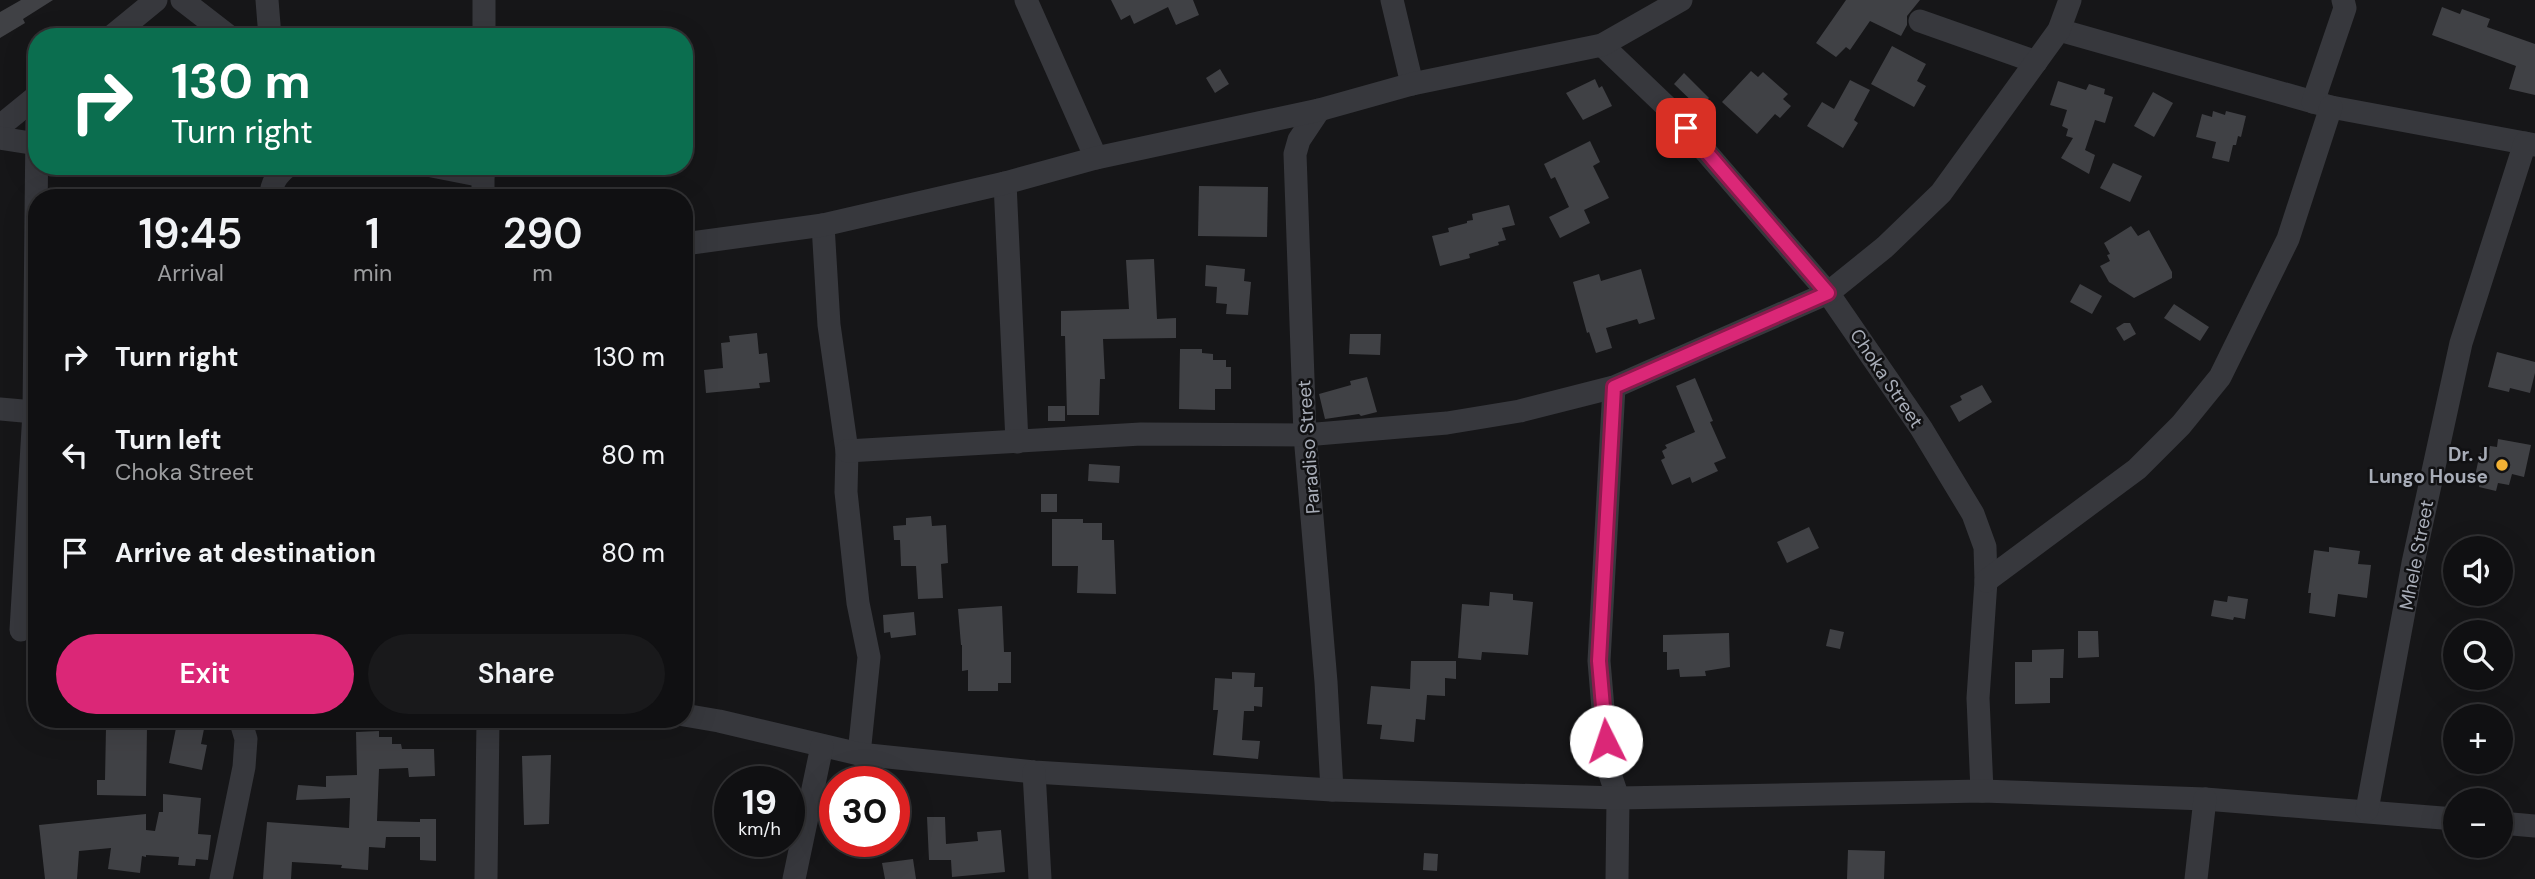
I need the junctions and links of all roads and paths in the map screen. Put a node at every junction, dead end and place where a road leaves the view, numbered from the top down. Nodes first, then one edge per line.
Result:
1 (156, 0) edge
2 (182, 0) edge
3 (267, 0) edge
4 (484, 0) edge
5 (1026, 0) edge
6 (1392, 0) edge
7 (1681, 0) edge
8 (2070, 0) edge
9 (2343, 0) edge
10 (1920, 21) dead end
11 (122, 28) edge
12 (218, 28) edge
13 (269, 28) edge
14 (484, 28) edge
15 (2059, 30) junction
16 (1602, 45) junction
17 (2036, 62) junction
18 (1412, 84) junction
19 (28, 103) edge
20 (2322, 104) junction
21 (1319, 110) junction
22 (1261, 123) junction
23 (0, 126) edge
24 (28, 137) edge
25 (0, 138) edge
26 (2530, 144) edge
27 (1295, 154) junction
28 (1096, 158) junction
29 (465, 175) edge
30 (483, 180) edge
31 (1005, 183) junction
32 (822, 225) junction
33 (693, 243) edge
34 (1828, 293) junction
35 (1614, 387) junction
36 (0, 409) edge
37 (28, 411) edge
38 (1305, 435) junction
39 (1017, 442) junction
40 (847, 451) junction
41 (28, 499) edge
42 (1986, 581) junction
43 (19, 630) edge
44 (693, 717) edge
45 (243, 728) edge
46 (488, 728) edge
47 (822, 746) junction
48 (859, 754) junction
49 (1034, 772) junction
50 (1332, 790) junction
51 (1982, 791) junction
52 (1618, 799) junction
53 (2205, 799) junction
54 (2367, 810) junction
55 (2443, 817) edge
56 (2513, 824) edge
57 (2535, 826) edge
58 (221, 879) edge
59 (486, 879) edge
60 (794, 879) edge
61 (1040, 879) edge
62 (1617, 879) edge
63 (2196, 879) edge

1 - 11 street
2 - 12 street
3 - 13 street
4 - 14 street
5 - 28 street
6 - 18 street
7 - 16 street
8 - 15 street
9 - 20 street
10 - 17 street
15 - 17 street
15 - 20 street
16 - 18 street
16 - 34 street, Choka Street
17 - 34 street
18 - 21 street
19 - 23 street
20 - 26 street
20 - 42 street
21 - 22 street
21 - 27 street, Paradiso Street
22 - 27 street
22 - 28 street
24 - 25 street
26 - 54 street, Mhele Street
27 - 38 street, Paradiso Street
28 - 31 street
29 - 30 street
31 - 32 street
31 - 39 street
32 - 33 street
32 - 40 street
34 - 35 street
34 - 42 street, Choka Street
35 - 38 street
35 - 52 street
36 - 37 street
38 - 39 street
38 - 50 street, Paradiso Street
39 - 40 street
40 - 48 street
41 - 43 street
42 - 51 street, Choka Street
44 - 47 street
45 - 58 street
46 - 59 street
47 - 48 street
47 - 60 street
48 - 49 street
49 - 50 street
49 - 61 street
50 - 52 street
51 - 52 street
51 - 53 street
52 - 62 street
53 - 54 street
53 - 63 street
54 - 55 street
56 - 57 street

